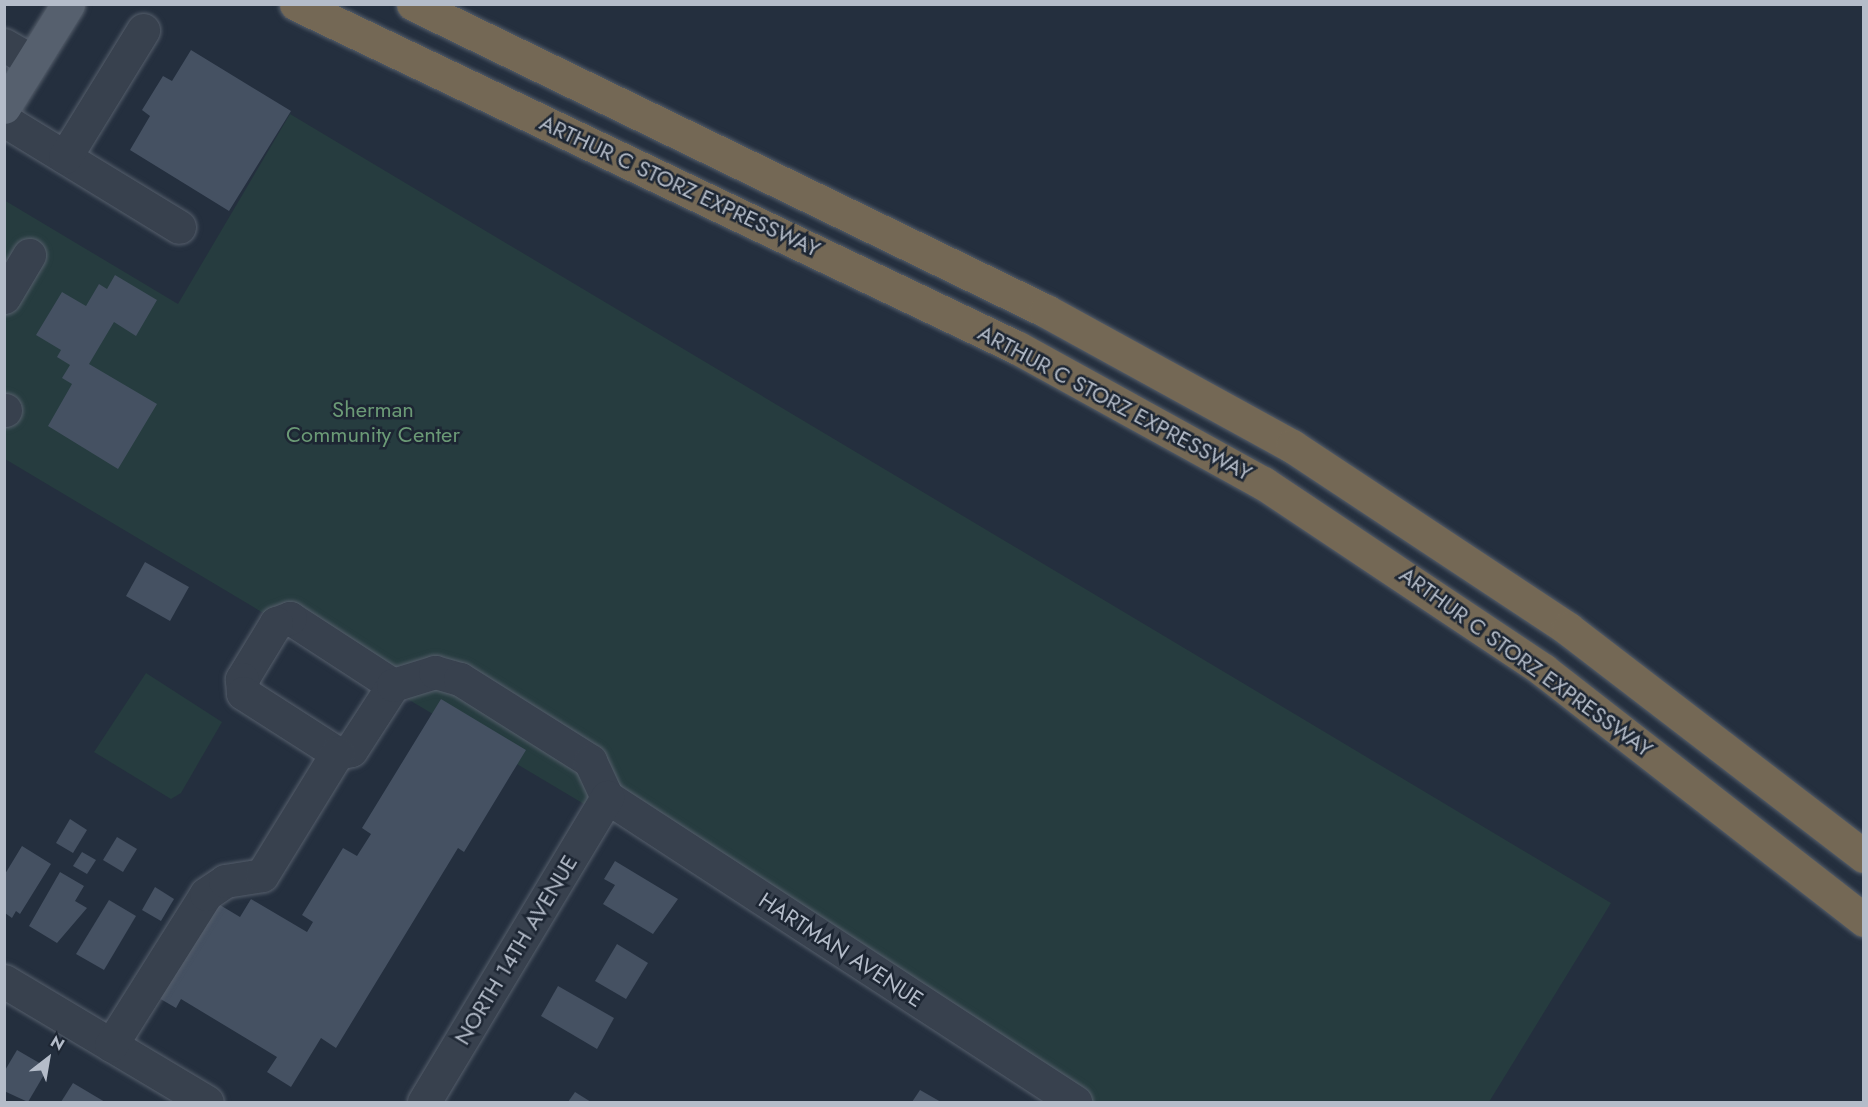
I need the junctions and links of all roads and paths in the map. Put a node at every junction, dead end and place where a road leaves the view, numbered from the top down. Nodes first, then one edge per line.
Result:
1 (68, 4) edge
2 (296, 4) edge
3 (413, 4) edge
4 (143, 30) dead end
5 (4, 45) edge
6 (32, 61) junction
7 (4, 107) edge
8 (4, 120) edge
9 (65, 157) junction
10 (179, 227) dead end
11 (29, 255) dead end
12 (4, 297) edge
13 (393, 685) junction
14 (338, 753) junction
15 (608, 797) junction
16 (1863, 856) edge
17 (1863, 920) edge
18 (4, 981) edge
19 (111, 1045) junction
20 (207, 1102) edge
21 (424, 1102) edge
22 (1075, 1102) edge

1 - 6 main road
2 - 17 highway, ARTHUR C STORZ EXPRESSWAY
3 - 16 highway, ARTHUR C STORZ EXPRESSWAY
4 - 9 street
5 - 6 street
6 - 7 main road
8 - 9 street
9 - 10 street
11 - 12 street
13 - 14 street
13 - 14 street
13 - 15 street
14 - 19 street
15 - 21 street, NORTH 14TH AVENUE
15 - 22 street, HARTMAN AVENUE
18 - 19 street
19 - 20 street

